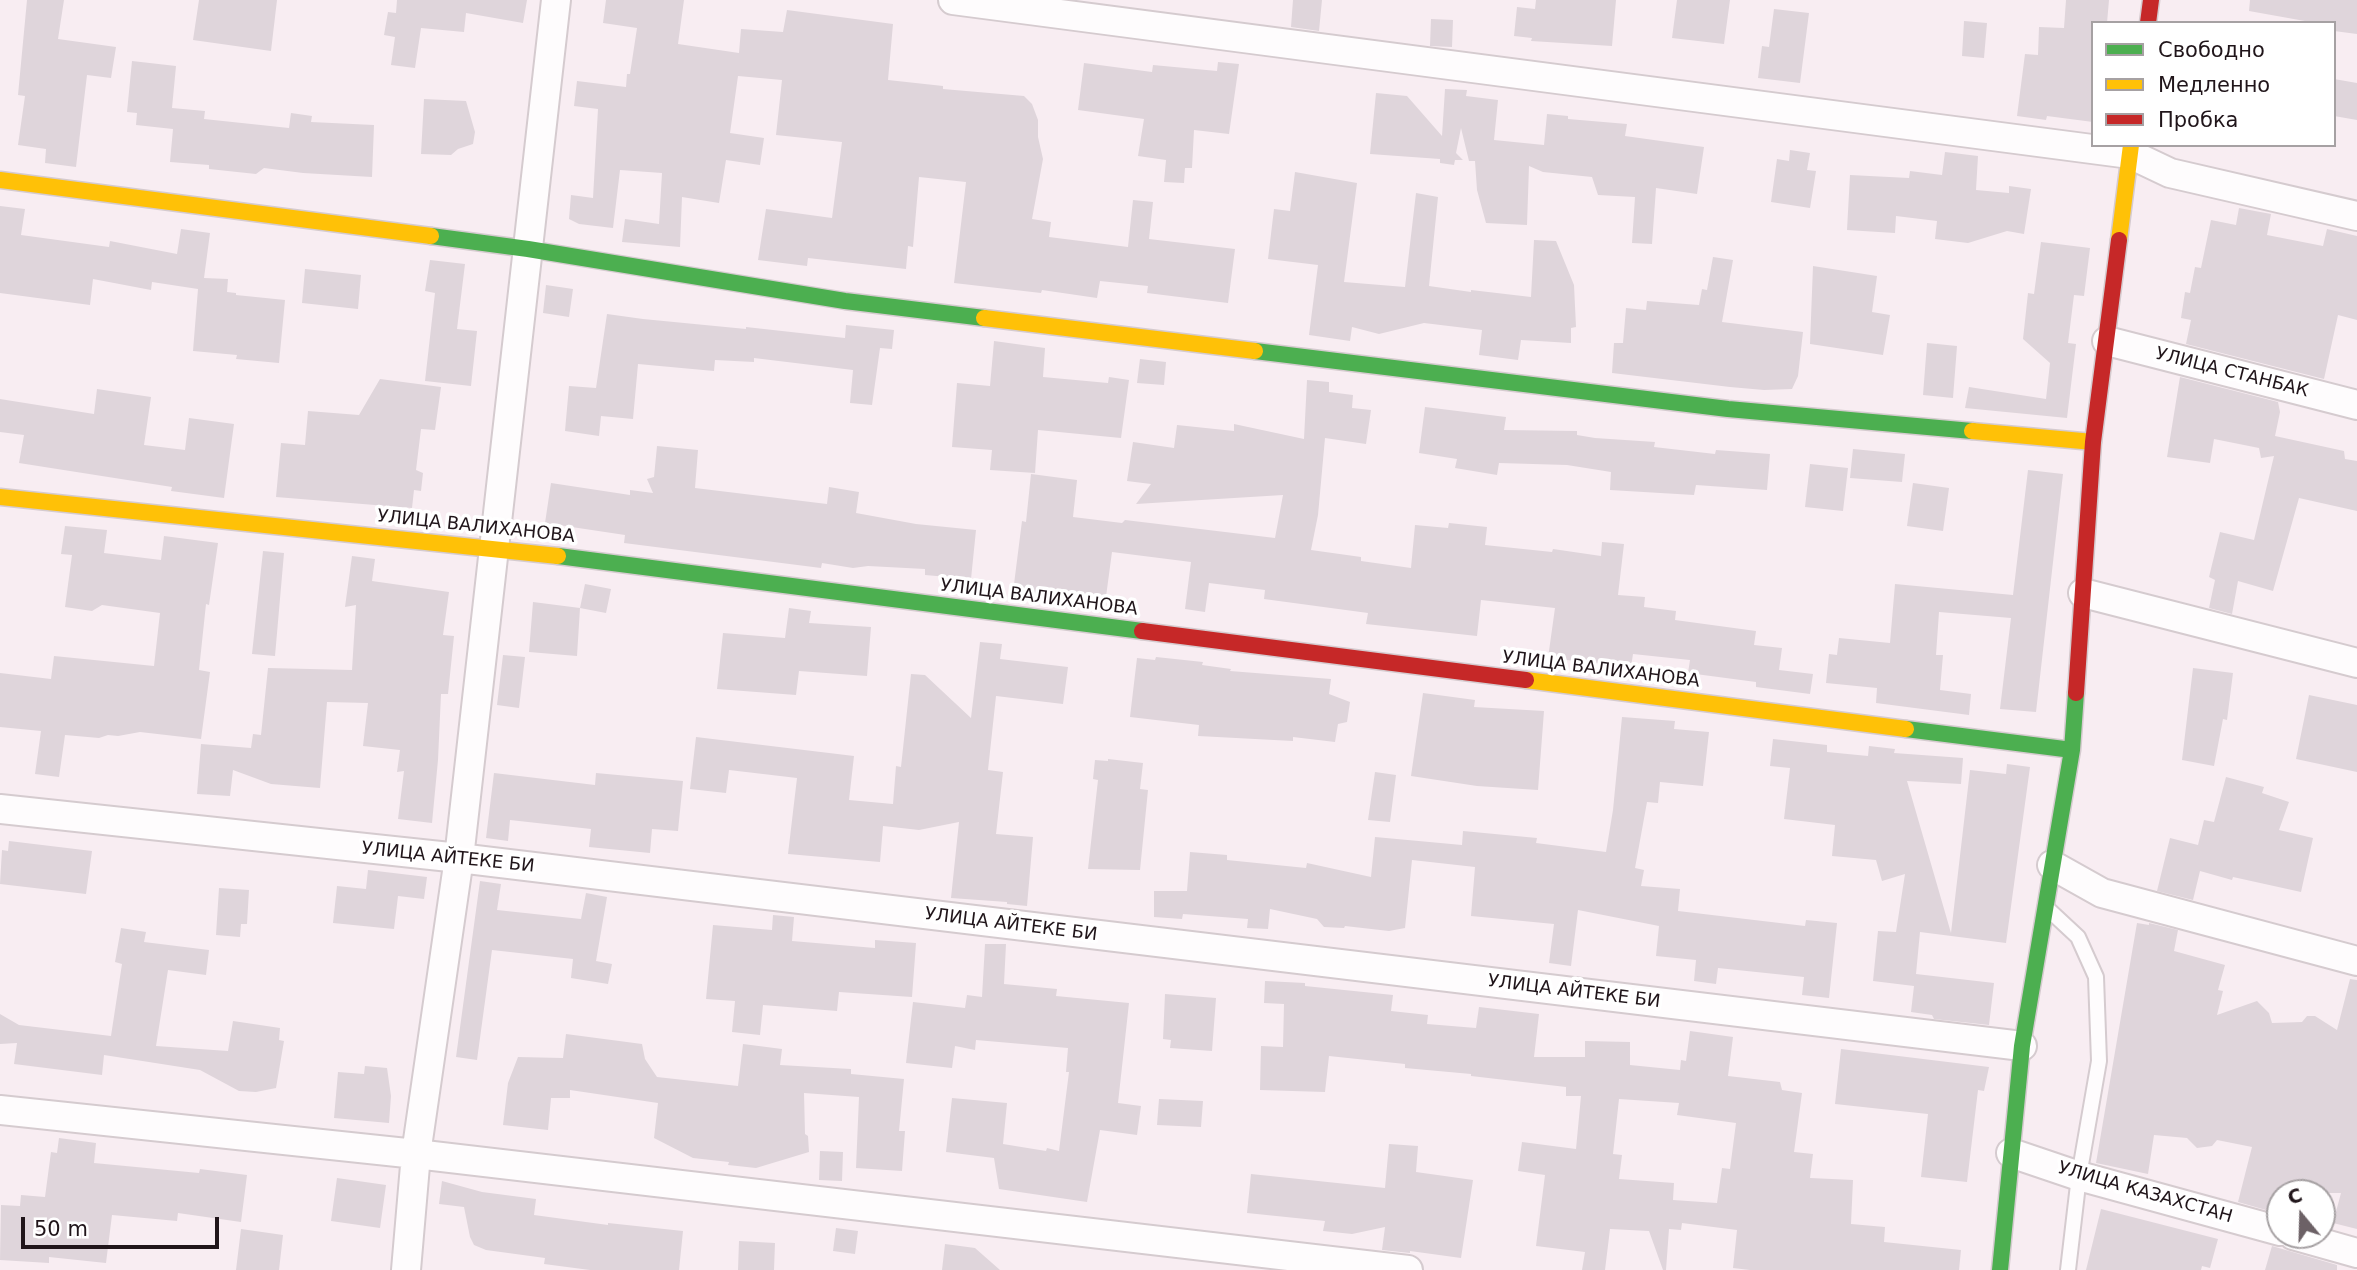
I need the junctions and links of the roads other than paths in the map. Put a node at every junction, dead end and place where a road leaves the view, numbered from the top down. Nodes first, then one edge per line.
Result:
1 (556, 0) edge
2 (953, 0) edge
3 (2151, 0) edge
4 (2148, 21) edge
5 (2091, 145) edge
6 (2106, 147) edge
7 (2130, 150) edge
8 (0, 180) edge
9 (2357, 216) edge
10 (528, 249) junction
11 (2107, 341) junction
12 (2357, 405) edge
13 (2093, 442) junction
14 (0, 497) edge
15 (494, 548) junction
16 (2083, 593) junction
17 (2357, 663) edge
18 (2071, 750) junction
19 (0, 808) edge
20 (459, 859) junction
21 (2052, 865) junction
22 (2045, 906) junction
23 (2357, 961) edge
24 (2022, 1046) junction
25 (0, 1110) edge
26 (2011, 1153) junction
27 (416, 1154) junction
28 (2079, 1176) junction
29 (2266, 1227) edge
30 (2336, 1247) edge
31 (2357, 1253) edge
32 (406, 1270) edge
33 (1408, 1270) edge
34 (2000, 1270) edge
35 (2068, 1270) edge

1 - 10 street
2 - 5 street
3 - 4 street
6 - 7 street
7 - 9 street
7 - 11 street
8 - 10 street
10 - 13 street
10 - 15 street
11 - 12 street, УЛИЦА СТАНБАК
11 - 13 street
13 - 16 street
14 - 15 street, УЛИЦА ВАЛИХАНОВА
15 - 18 street, УЛИЦА ВАЛИХАНОВА
15 - 20 street
16 - 17 street
16 - 18 street
18 - 21 street
19 - 20 street, УЛИЦА АЙТЕКЕ БИ
20 - 24 street, УЛИЦА АЙТЕКЕ БИ
20 - 27 street
21 - 22 street
21 - 23 street
22 - 24 street
22 - 28 lane
24 - 26 street
25 - 27 street
26 - 28 street, УЛИЦА КАЗАХСТАН
26 - 34 street
27 - 32 street
27 - 33 street
28 - 29 street, УЛИЦА КАЗАХСТАН
28 - 35 lane
30 - 31 street

